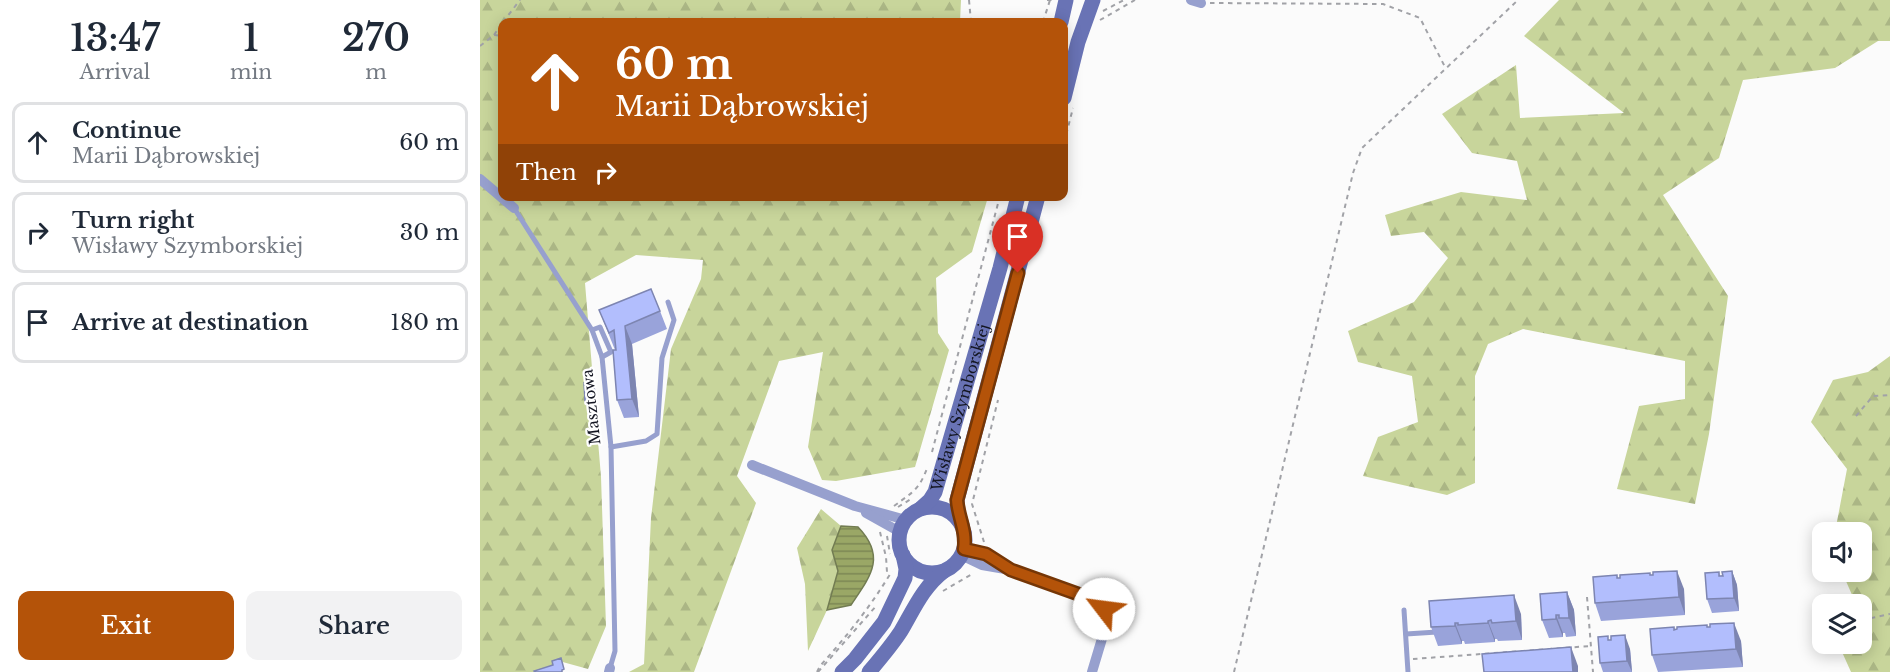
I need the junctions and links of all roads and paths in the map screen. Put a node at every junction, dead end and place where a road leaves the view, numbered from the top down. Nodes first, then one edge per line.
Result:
1 (520, 0) edge
2 (969, 0) edge
3 (1049, 0) edge
4 (1066, 0) edge
5 (1093, 0) edge
6 (1124, 0) edge
7 (1135, 0) edge
8 (1518, 0) edge
9 (1196, 1) edge
10 (1099, 16) dead end
11 (1104, 17) dead end
12 (507, 18) edge
13 (971, 18) edge
14 (1043, 18) edge
15 (1062, 18) edge
16 (498, 30) edge
17 (494, 35) junction
18 (498, 36) edge
19 (480, 46) edge
20 (1446, 69) junction
21 (1068, 82) edge
22 (480, 179) edge
23 (498, 194) edge
24 (506, 201) edge
25 (999, 201) edge
26 (1017, 201) edge
27 (1037, 201) edge
28 (514, 208) joint
29 (668, 302) dead end
30 (592, 330) junction
31 (602, 357) junction
32 (1890, 395) edge
33 (999, 396) dead end
34 (1856, 416) dead end
35 (610, 447) junction
36 (932, 452) dead end
37 (930, 462) dead end
38 (753, 465) dead end
39 (891, 509) dead end
40 (920, 509) junction
41 (962, 525) junction
42 (903, 526) junction
43 (880, 532) dead end
44 (987, 550) dead end
45 (963, 552) junction
46 (903, 555) junction
47 (980, 568) dead end
48 (944, 571) junction
49 (892, 572) junction
50 (892, 580) dead end
51 (937, 594) dead end
52 (1587, 597) dead end
53 (877, 605) dead end
54 (1404, 610) dead end
55 (1890, 614) edge
56 (1872, 618) edge
57 (1437, 632) edge
58 (1406, 634) junction
59 (1591, 646) junction
60 (1407, 659) junction
61 (610, 670) edge
62 (818, 672) edge
63 (842, 672) edge
64 (869, 672) edge
65 (1092, 672) edge
66 (1234, 672) edge
67 (1408, 672) edge
68 (1593, 672) edge

1 - 12 path
2 - 13 path
3 - 14 path
4 - 15 main road
5 - 21 main road
6 - 10 path
7 - 11 path
8 - 20 path
9 - 20 path
16 - 17 path
17 - 18 path
17 - 19 path
20 - 66 path
22 - 23 street, Masztowa
24 - 28 street, Masztowa
25 - 36 path
26 - 40 main road, Wisławy Szymborskiej
27 - 41 main road, Wisławy Szymborskiej
28 - 30 lane, Masztowa
29 - 35 lane
30 - 31 lane, Masztowa
30 - 31 lane
31 - 35 lane, Masztowa
32 - 34 path
33 - 44 path
35 - 61 lane, Masztowa
37 - 39 path
38 - 42 street
40 - 41 main road
40 - 42 main road
41 - 45 main road
42 - 46 main road
43 - 49 path
45 - 48 main road
45 - 65 street
46 - 48 main road
46 - 63 main road
47 - 51 path
48 - 64 main road
49 - 50 path
49 - 62 path
52 - 59 path
53 - 62 path
54 - 58 lane
55 - 56 path
57 - 58 lane
58 - 60 lane
59 - 60 path
59 - 68 path
60 - 67 lane

